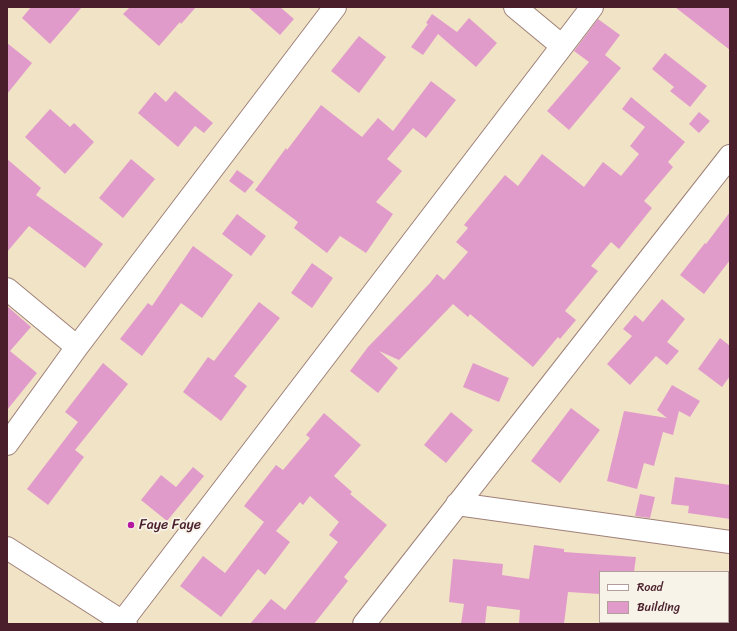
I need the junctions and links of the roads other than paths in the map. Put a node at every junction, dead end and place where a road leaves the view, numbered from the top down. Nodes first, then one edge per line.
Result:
1 (335, 7) edge
2 (515, 7) edge
3 (592, 7) edge
4 (562, 46) junction
5 (730, 156) edge
6 (7, 289) edge
7 (77, 347) junction
8 (7, 444) edge
9 (457, 504) junction
10 (730, 542) edge
11 (7, 548) edge
12 (124, 623) edge
13 (364, 624) edge

1 - 7 street
2 - 4 street
3 - 4 street
4 - 12 street
5 - 9 street
6 - 7 street
7 - 8 street
9 - 10 street
9 - 13 street
11 - 12 street

